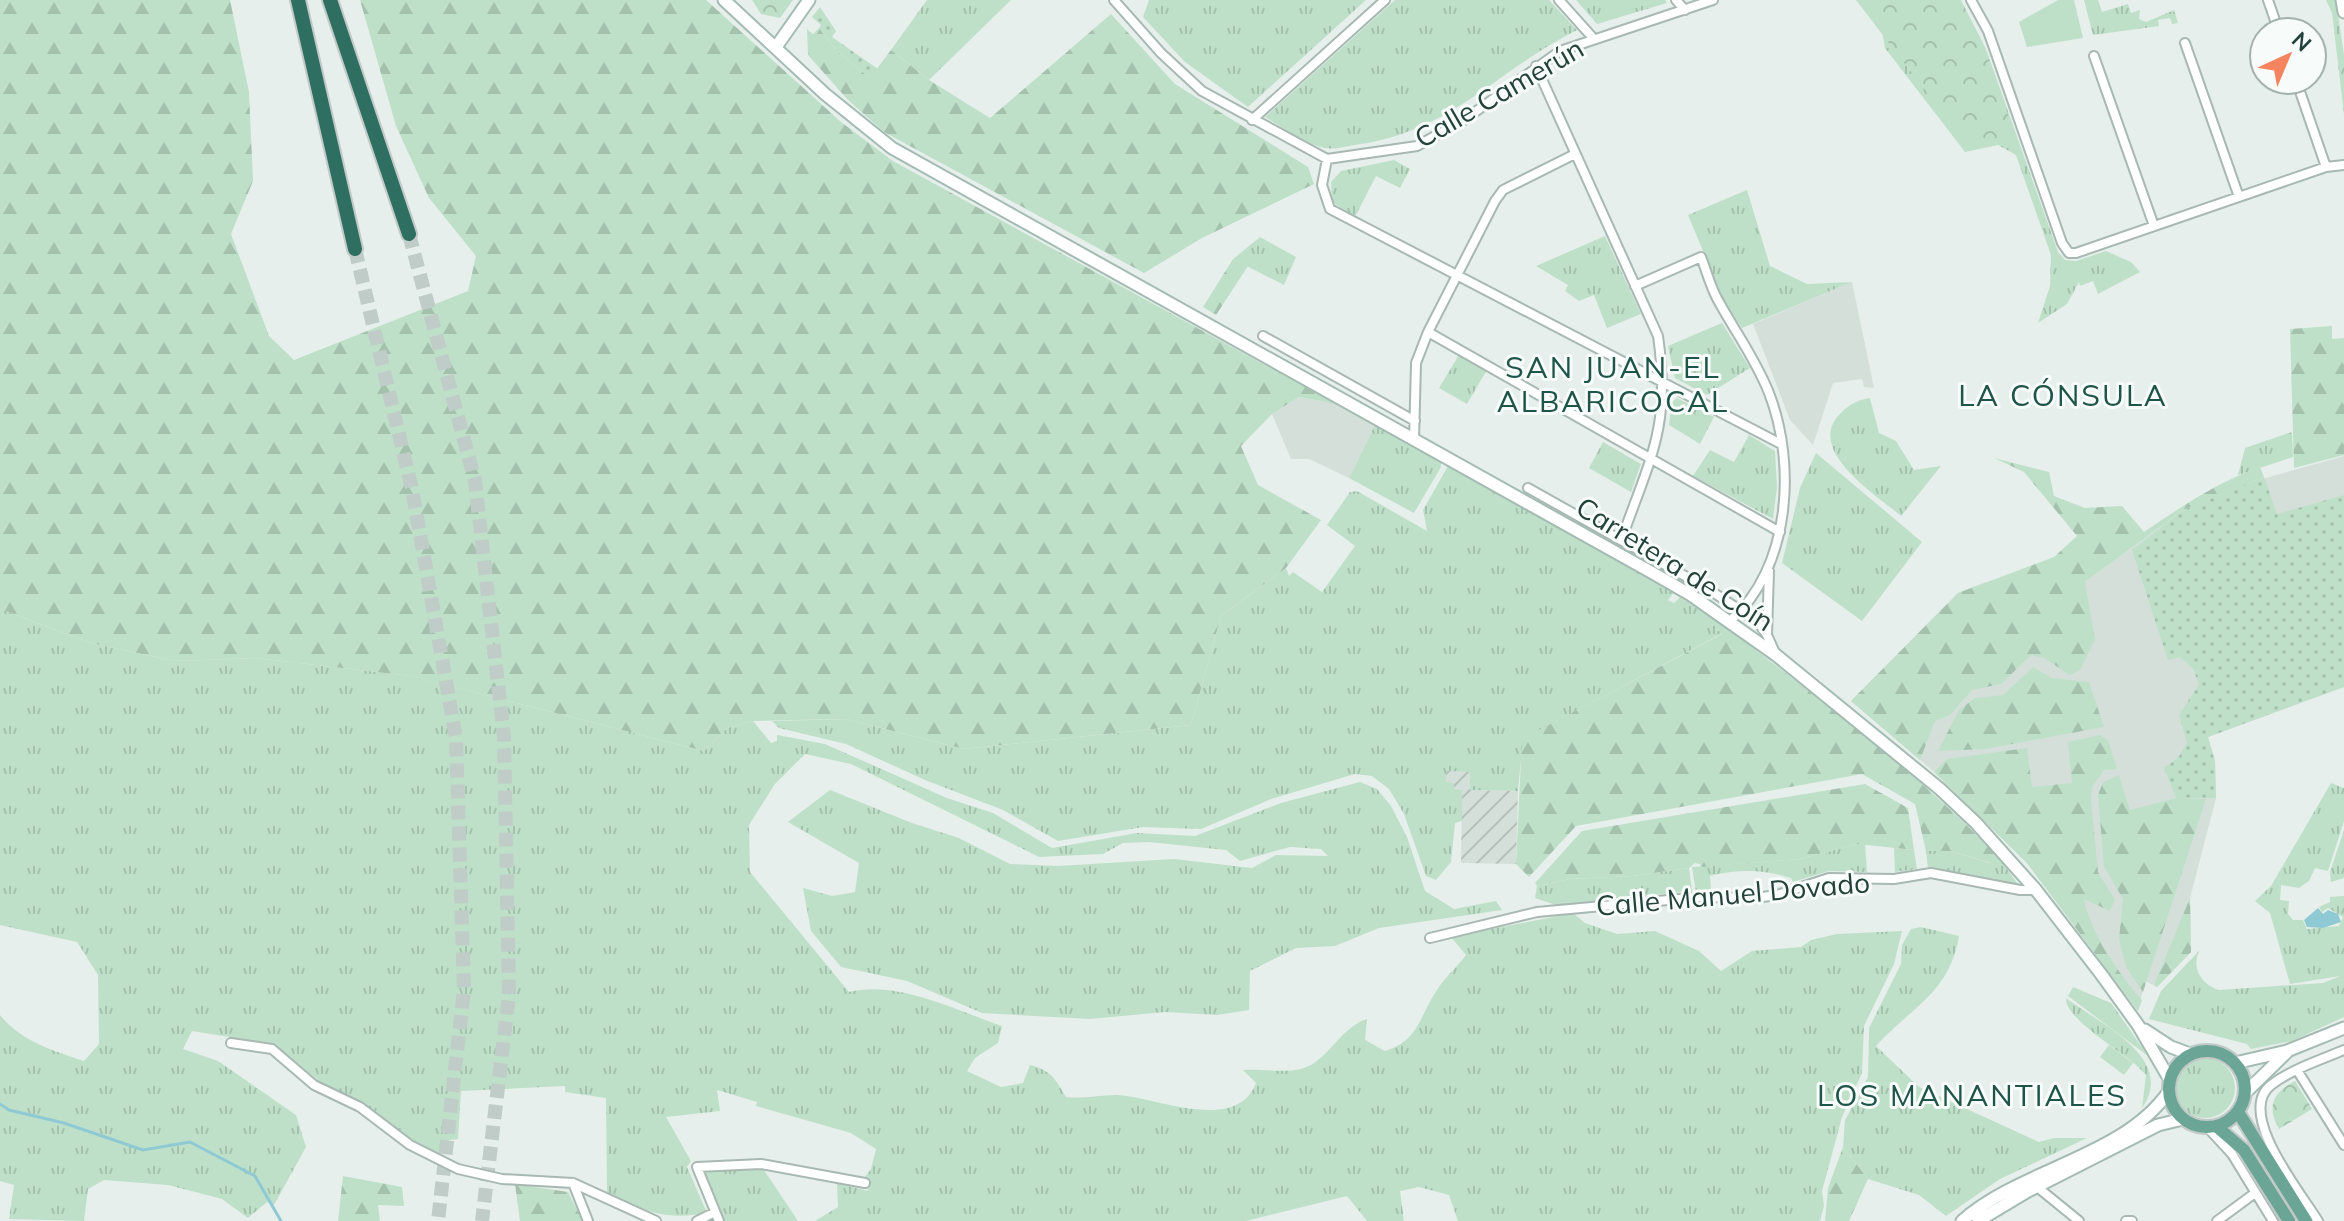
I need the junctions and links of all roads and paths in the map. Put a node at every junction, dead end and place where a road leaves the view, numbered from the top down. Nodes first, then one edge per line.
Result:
1 (298, 0) edge
2 (330, 0) edge
3 (724, 0) edge
4 (809, 0) edge
5 (1129, 0) edge
6 (1385, 0) edge
7 (1559, 0) edge
8 (1676, 0) edge
9 (1713, 0) edge
10 (1971, 0) edge
11 (2342, 0) edge
12 (1117, 4) edge
13 (1685, 10) junction
14 (2344, 12) edge
15 (1593, 38) junction
16 (2185, 43) dead end
17 (776, 47) junction
18 (2094, 56) dead end
19 (1536, 66) junction
20 (2302, 96) edge
21 (1252, 120) junction
22 (1575, 154) junction
23 (1327, 159) junction
24 (2344, 165) edge
25 (2326, 167) junction
26 (2239, 197) junction
27 (2154, 226) junction
28 (409, 234) tunnel mouth
29 (355, 249) tunnel mouth
30 (1457, 276) junction
31 (1635, 286) junction
32 (1428, 332) junction
33 (1263, 336) dead end
34 (1665, 382) junction
35 (1415, 421) junction
36 (1414, 440) junction
37 (1781, 444) junction
38 (1652, 459) junction
39 (1528, 488) dead end
40 (1780, 532) junction
41 (1622, 538) junction
42 (1769, 566) junction
43 (1742, 611) junction
44 (1730, 621) junction
45 (1767, 635) junction
46 (1776, 655) junction
47 (2036, 890) junction
48 (1430, 938) dead end
49 (2138, 1025) junction
50 (2344, 1028) edge
51 (231, 1043) dead end
52 (2344, 1050) edge
53 (2287, 1051) junction
54 (2190, 1054) junction
55 (2235, 1063) junction
56 (2297, 1070) junction
57 (2169, 1085) junction
58 (2245, 1093) junction
59 (2238, 1112) junction
60 (2183, 1119) junction
61 (2212, 1127) junction
62 (2252, 1135) junction
63 (2344, 1145) edge
64 (2275, 1152) junction
65 (573, 1183) junction
66 (865, 1183) dead end
67 (2036, 1186) junction
68 (2255, 1193) junction
69 (716, 1217) edge
70 (588, 1221) edge
71 (656, 1221) edge
72 (697, 1221) edge
73 (1962, 1221) edge
74 (1978, 1221) edge
75 (2079, 1221) edge
76 (2217, 1221) edge
77 (2273, 1221) edge
78 (2289, 1221) edge
79 (2306, 1221) edge
80 (2318, 1221) edge

1 - 29 highway
2 - 28 highway
3 - 17 street, Carretera de Coín
4 - 17 street
5 - 12 street
6 - 21 street
7 - 15 street
8 - 13 street
9 - 13 street, Calle Camerún
10 - 27 street
11 - 14 street
12 - 21 street
13 - 15 street, Calle Camerún
15 - 19 street, Calle Camerún
16 - 26 street
17 - 36 street, Carretera de Coín
18 - 27 street
19 - 22 street
19 - 23 street, Calle Camerún
20 - 25 street
21 - 23 street
22 - 30 street
22 - 31 street
23 - 30 street
24 - 25 street
25 - 26 street
26 - 27 street
30 - 32 street
30 - 34 street
31 - 34 street
31 - 37 street
32 - 35 street
32 - 38 street
33 - 35 street
34 - 37 street
34 - 38 street
35 - 36 street
36 - 44 street, Carretera de Coín
37 - 40 street
38 - 40 street
38 - 41 street
39 - 41 street, Carretera de Coín
40 - 42 street
41 - 43 street, Carretera de Coín
42 - 43 street
42 - 45 street
43 - 44 street
43 - 45 street, Carretera de Coín
44 - 46 street, Carretera de Coín
45 - 46 street
46 - 47 street, Carretera de Coín
47 - 48 street, Calle Manuel Dovado
47 - 49 street, Carretera de Coín
49 - 54 street, Carretera de Coín
49 - 57 street, Carretera de Coín
50 - 53 street
51 - 65 street
52 - 56 street
53 - 55 street
53 - 58 street
54 - 55 main road
54 - 57 main road
55 - 58 main road
56 - 63 street
56 - 64 street
57 - 60 main road
57 - 73 street
58 - 59 main road
59 - 61 main road
59 - 62 main road
60 - 61 main road
60 - 67 street
61 - 68 street
61 - 78 main road
62 - 64 street
62 - 79 main road
64 - 80 street
65 - 70 street
65 - 71 street
66 - 69 street
67 - 74 street
67 - 75 street
68 - 76 street
68 - 77 street
69 - 72 street

